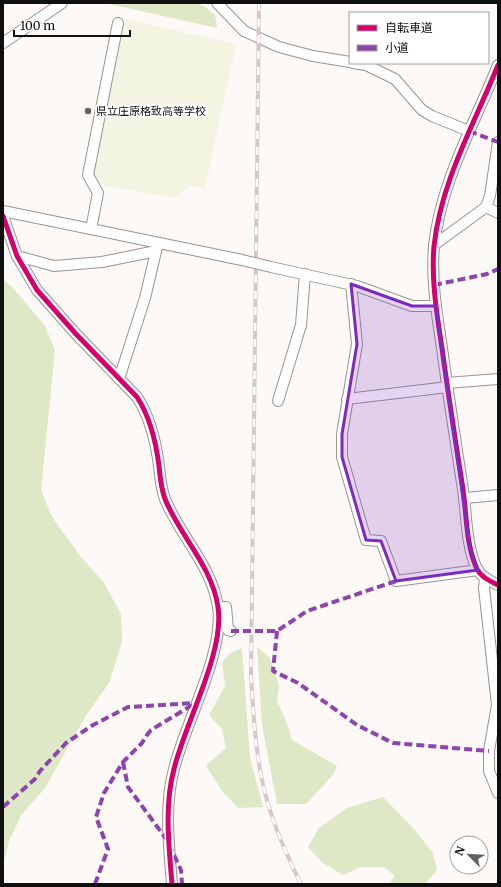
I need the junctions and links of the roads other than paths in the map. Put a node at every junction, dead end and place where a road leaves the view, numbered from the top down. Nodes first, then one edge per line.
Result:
1 (62, 3) edge
2 (217, 3) edge
3 (118, 23) dead end
4 (3, 43) edge
5 (349, 62) edge
6 (360, 64) edge
7 (498, 65) edge
8 (469, 131) junction
9 (498, 142) edge
10 (486, 207) junction
11 (3, 211) edge
12 (498, 214) edge
13 (3, 216) edge
14 (91, 229) junction
15 (434, 245) junction
16 (157, 247) junction
17 (17, 256) junction
18 (305, 274) junction
19 (351, 284) junction
20 (436, 306) junction
21 (119, 379) junction
22 (498, 379) edge
23 (447, 385) junction
24 (348, 399) junction
25 (278, 401) dead end
26 (498, 495) edge
27 (465, 498) junction
28 (478, 570) junction
29 (486, 578) junction
30 (498, 585) edge
31 (218, 607) junction
32 (232, 631) dead end
33 (497, 706) edge
34 (498, 793) edge
35 (172, 884) edge

1 - 4 street
2 - 5 street
3 - 14 street
6 - 8 street
7 - 8 street
8 - 15 street
9 - 10 street
10 - 12 street
10 - 15 street
11 - 14 street
13 - 17 street
14 - 16 street
15 - 20 street
16 - 17 street
16 - 18 street, bridge
16 - 21 street
17 - 21 street
18 - 19 street
18 - 25 street
19 - 20 street
19 - 24 street
20 - 23 street
21 - 31 street
22 - 23 street
23 - 24 street
23 - 27 street
24 - 28 street
26 - 27 street
27 - 28 street
28 - 29 street
29 - 30 street
29 - 33 street
31 - 32 street
31 - 35 street
33 - 34 street

